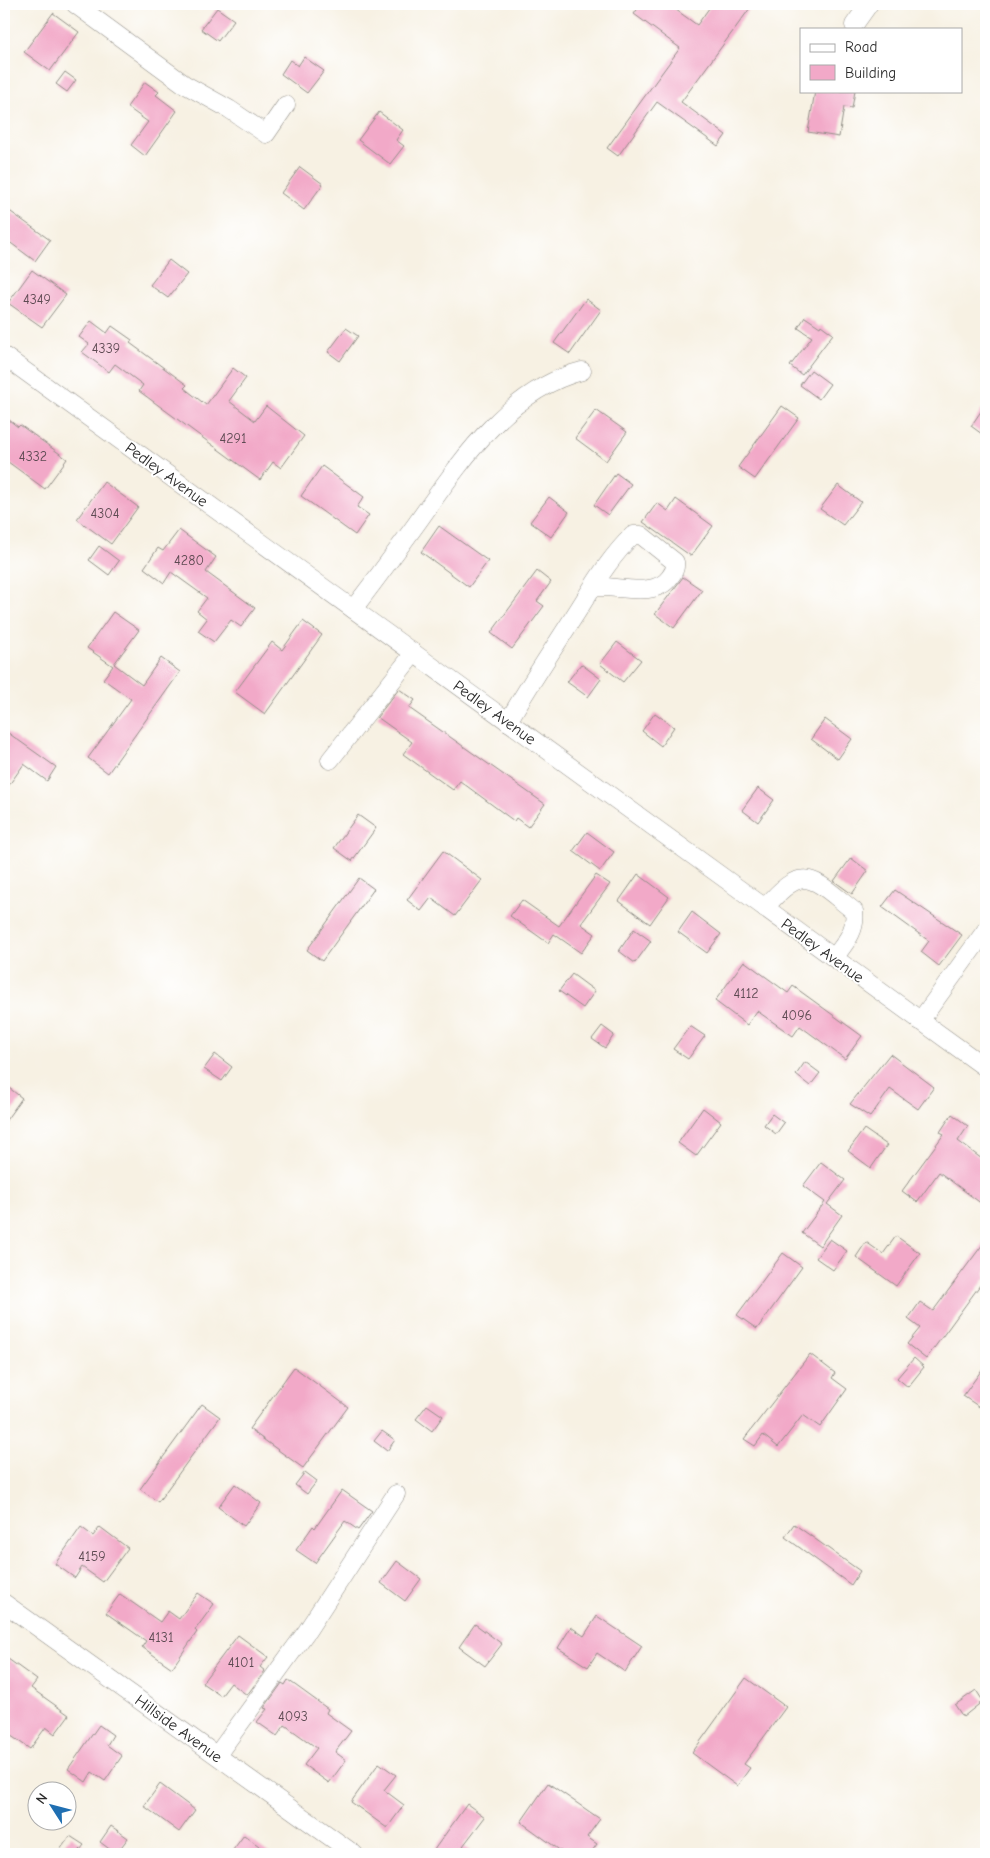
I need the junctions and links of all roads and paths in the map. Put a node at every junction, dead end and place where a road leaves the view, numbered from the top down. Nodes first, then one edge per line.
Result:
1 (75, 4) edge
2 (869, 4) edge
3 (854, 25) dead end
4 (286, 105) dead end
5 (4, 356) edge
6 (582, 371) dead end
7 (593, 586) dead end
8 (353, 609) junction
9 (414, 653) junction
10 (508, 722) junction
11 (330, 760) dead end
12 (764, 908) junction
13 (986, 930) edge
14 (834, 958) junction
15 (920, 1021) junction
16 (986, 1068) edge
17 (396, 1494) dead end
18 (4, 1603) edge
19 (217, 1755) junction
20 (354, 1854) edge

1 - 4 street
2 - 3 street
5 - 8 street, Pedley Avenue
6 - 8 street
7 - 10 street
8 - 9 street, Pedley Avenue
9 - 10 street, Pedley Avenue
9 - 11 street
10 - 12 street, Pedley Avenue
12 - 14 street, Pedley Avenue
12 - 14 street
13 - 15 street
14 - 15 street, Pedley Avenue
15 - 16 street, Pedley Avenue
17 - 19 street
18 - 19 street, Hillside Avenue
19 - 20 street, Hillside Avenue

